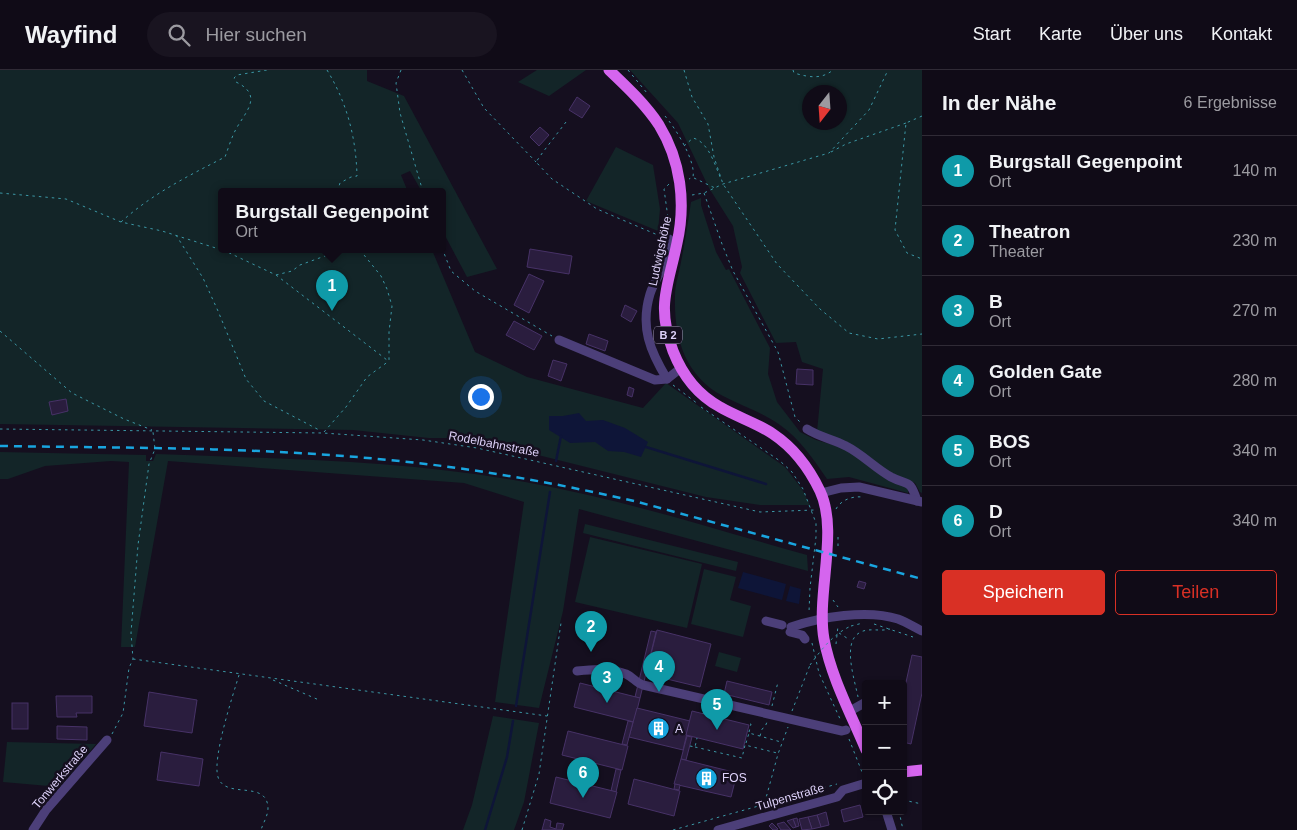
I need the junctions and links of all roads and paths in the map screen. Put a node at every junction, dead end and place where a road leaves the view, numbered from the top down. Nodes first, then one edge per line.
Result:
1 (268, 70) edge
2 (327, 70) edge
3 (401, 70) edge
4 (462, 70) edge
5 (609, 70) edge
6 (684, 70) edge
7 (793, 70) edge
8 (833, 70) edge
9 (888, 70) edge
10 (922, 116) edge
11 (566, 122) dead end
12 (906, 122) junction
13 (828, 153) junction
14 (536, 162) junction
15 (693, 177) junction
16 (688, 180) dead end
17 (672, 183) dead end
18 (723, 184) junction
19 (338, 188) edge
20 (422, 188) edge
21 (716, 188) junction
22 (0, 193) edge
23 (704, 193) junction
24 (682, 196) junction
25 (121, 222) junction
26 (176, 235) junction
27 (669, 239) junction
28 (218, 249) edge
29 (228, 253) edge
30 (330, 253) edge
31 (362, 253) edge
32 (444, 253) edge
33 (922, 260) edge
34 (276, 275) junction
35 (0, 332) edge
36 (922, 334) edge
37 (559, 340) joint
38 (389, 361) junction
39 (681, 368) junction
40 (667, 379) junction
41 (0, 429) edge
42 (807, 429) joint
43 (153, 430) junction
44 (323, 433) junction
45 (821, 493) junction
46 (864, 497) dead end
47 (920, 501) edge
48 (830, 510) junction
49 (812, 512) junction
50 (837, 531) dead end
51 (838, 548) dead end
52 (833, 600) dead end
53 (839, 618) junction
54 (822, 620) junction
55 (766, 621) dead end
56 (810, 622) junction
57 (561, 623) dead end
58 (866, 623) dead end
59 (874, 624) dead end
60 (788, 628) junction
61 (890, 629) junction
62 (922, 631) edge
63 (838, 633) junction
64 (914, 637) dead end
65 (805, 639) dead end
66 (852, 640) junction
67 (835, 648) dead end
68 (132, 659) junction
69 (576, 670) dead end
70 (239, 675) junction
71 (272, 679) junction
72 (778, 682) dead end
73 (319, 700) dead end
74 (858, 706) edge
75 (770, 714) junction
76 (547, 716) junction
77 (790, 719) junction
78 (749, 724) dead end
79 (862, 728) edge
80 (846, 730) dead end
81 (748, 733) junction
82 (760, 736) junction
83 (697, 738) dead end
84 (108, 740) joint
85 (782, 742) junction
86 (746, 743) dead end
87 (690, 746) dead end
88 (694, 747) junction
89 (778, 754) junction
90 (919, 770) edge
91 (907, 776) edge
92 (838, 783) dead end
93 (862, 784) edge
94 (907, 801) edge
95 (763, 804) junction
96 (922, 804) edge
97 (887, 815) edge
98 (899, 815) edge
99 (763, 817) junction
100 (707, 820) junction
101 (709, 825) dead end
102 (33, 830) edge
103 (261, 830) edge
104 (522, 830) edge
105 (673, 830) edge
106 (718, 830) edge
107 (892, 830) edge
108 (903, 830) edge

1 - 25 path
2 - 19 path
3 - 20 path
4 - 14 path
5 - 24 main road, Ludwigshöhe / B 2
6 - 18 path
7 - 8 path
9 - 13 path
10 - 12 path
11 - 14 path
12 - 13 path
12 - 33 path
13 - 18 path
14 - 27 path
15 - 16 path
15 - 18 path
15 - 21 path
17 - 27 path
18 - 21 path
18 - 36 path
21 - 23 path
22 - 25 path
23 - 24 path
23 - 42 path
24 - 39 main road, Ludwigshöhe / B 2
25 - 26 path
26 - 28 path
26 - 44 path
27 - 40 street
29 - 34 path
30 - 34 path
31 - 38 path
32 - 37 path
34 - 38 path
35 - 43 path
37 - 40 street
38 - 44 path
39 - 40 street
39 - 45 main road, Ludwigshöhe / B 2
40 - 49 path
41 - 43 path, Rodelbahnstraße
42 - 47 street
43 - 44 path, Rodelbahnstraße
43 - 68 path
44 - 49 path, Rodelbahnstraße
45 - 47 street
45 - 48 main road, B 2
46 - 48 path
48 - 49 path, Rodelbahnstraße
48 - 54 main road, B 2
49 - 56 path
50 - 51 path
52 - 53 path
53 - 54 street
53 - 62 street
53 - 63 path
54 - 56 street
54 - 74 main road, B 2
55 - 60 street
56 - 60 street
57 - 76 path
58 - 77 path, bridge
59 - 61 path
60 - 65 street
61 - 64 path
61 - 66 path
63 - 66 path
63 - 67 path
66 - 74 path
68 - 70 path
68 - 84 path
69 - 75 street
70 - 71 path
70 - 103 path
71 - 73 path
71 - 76 path
72 - 75 path
74 - 79 main road, B 2
75 - 77 street
75 - 82 path
76 - 104 path
77 - 80 street
77 - 85 path
78 - 81 path
81 - 82 path
81 - 86 path
82 - 85 path
83 - 88 path
84 - 102 street, Tonwerkstraße
85 - 89 path
87 - 88 path
88 - 89 path
89 - 95 path
90 - 91 street
92 - 95 path
93 - 99 street, Tulpenstraße
94 - 96 path
95 - 99 path
95 - 100 path
97 - 107 street
98 - 108 path
99 - 106 street, Tulpenstraße
100 - 101 path
100 - 105 path

